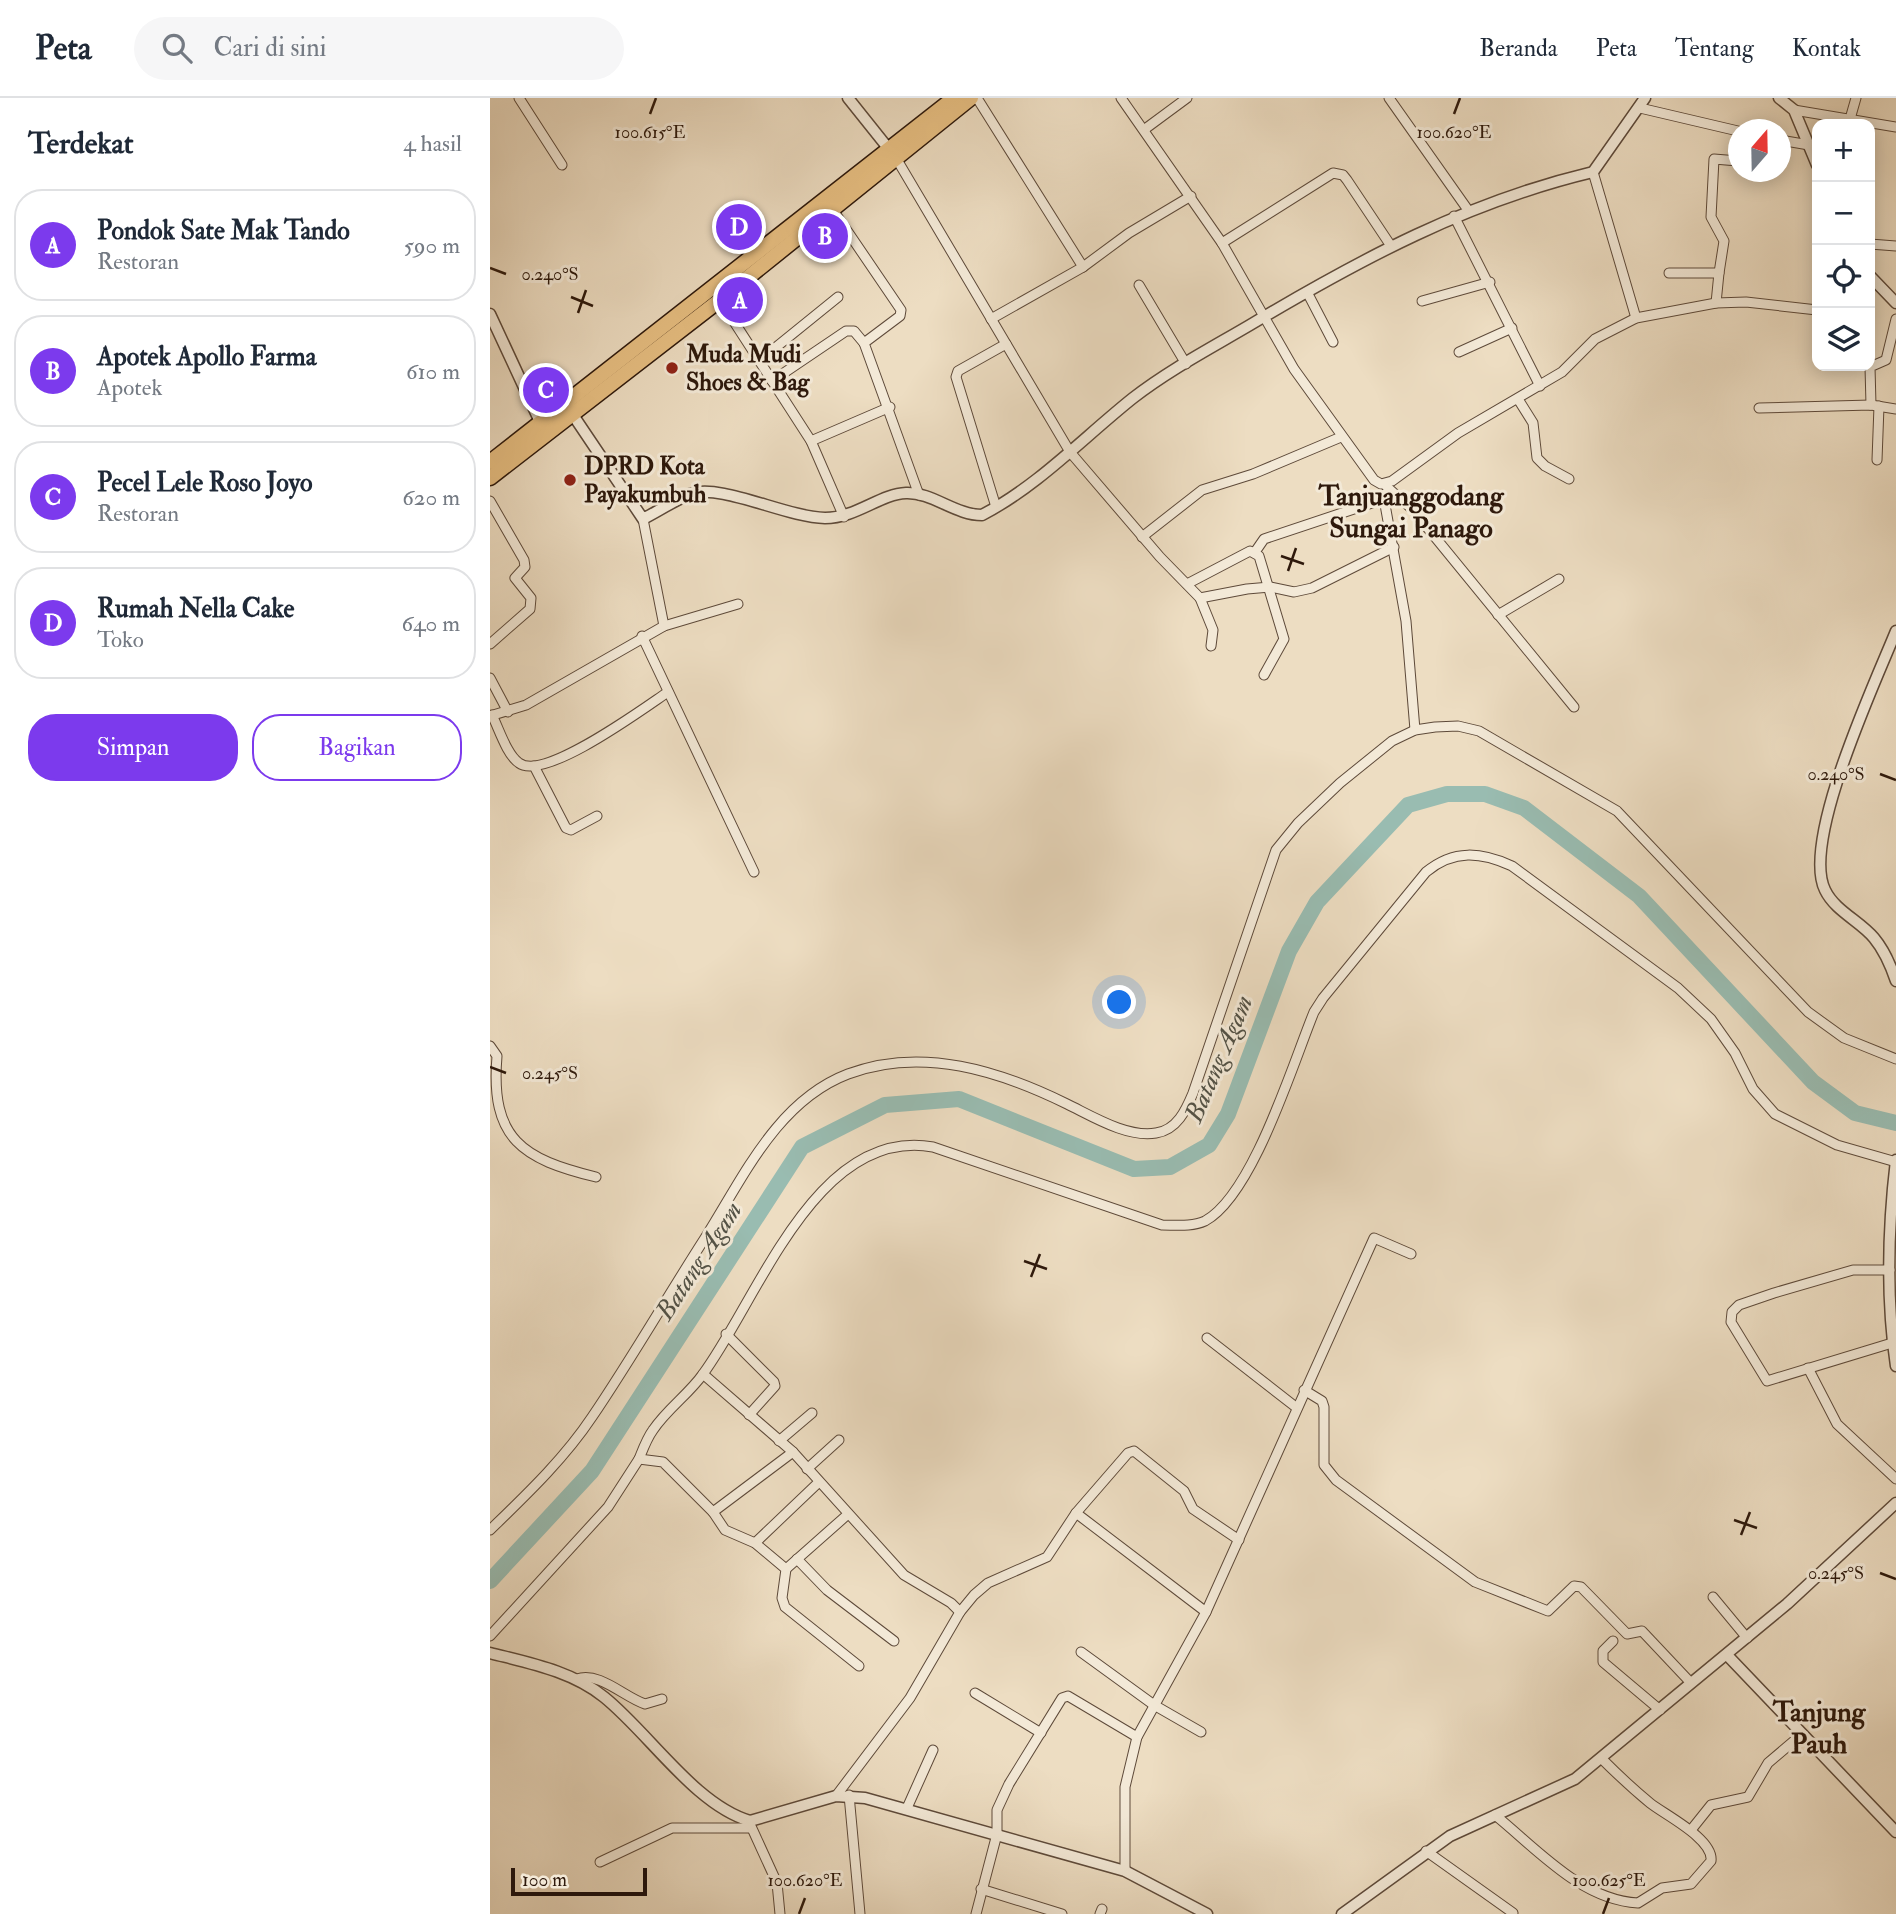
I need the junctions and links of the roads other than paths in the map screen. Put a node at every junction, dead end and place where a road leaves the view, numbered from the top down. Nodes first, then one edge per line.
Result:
1 (519, 98) edge
2 (848, 98) edge
3 (954, 98) edge
4 (971, 98) edge
5 (977, 98) edge
6 (1122, 98) edge
7 (1187, 98) edge
8 (1389, 98) edge
9 (1779, 98) edge
10 (1856, 98) edge
11 (1642, 103) edge
12 (1794, 110) junction
13 (1850, 119) joint
14 (1875, 123) edge
15 (1896, 127) edge
16 (1728, 128) edge
17 (1145, 129) junction
18 (1791, 142) edge
19 (1809, 145) junction
20 (1812, 152) edge
21 (892, 153) junction
22 (1728, 160) edge
23 (562, 165) dead end
24 (1593, 172) junction
25 (1191, 196) junction
26 (833, 209) junction
27 (1468, 210) junction
28 (1454, 216) junction
29 (782, 241) junction
30 (1222, 243) junction
31 (1875, 244) edge
32 (1391, 246) junction
33 (1896, 246) edge
34 (1083, 267) junction
35 (748, 268) junction
36 (1669, 272) dead end
37 (1719, 273) junction
38 (1875, 281) edge
39 (1490, 282) junction
40 (1139, 285) dead end
41 (1307, 292) junction
42 (838, 297) dead end
43 (720, 300) junction
44 (1422, 301) dead end
45 (1716, 303) junction
46 (1896, 303) edge
47 (1812, 309) edge
48 (490, 313) edge
49 (1265, 316) junction
50 (1636, 318) junction
51 (991, 319) junction
52 (1896, 319) edge
53 (1512, 328) junction
54 (1333, 342) dead end
55 (864, 343) junction
56 (1006, 344) junction
57 (1460, 352) dead end
58 (759, 360) junction
59 (1186, 364) junction
60 (772, 381) junction
61 (1541, 386) junction
62 (1518, 399) junction
63 (1875, 406) junction
64 (890, 407) junction
65 (1759, 408) dead end
66 (1896, 409) edge
67 (573, 415) junction
68 (541, 424) junction
69 (1341, 437) junction
70 (811, 441) junction
71 (1070, 452) junction
72 (1877, 460) dead end
73 (490, 462) edge
74 (490, 478) edge
75 (1569, 479) dead end
76 (1389, 484) junction
77 (919, 495) junction
78 (1384, 499) junction
79 (490, 501) edge
80 (996, 507) junction
81 (844, 517) junction
82 (643, 519) junction
83 (1142, 537) junction
84 (1394, 547) junction
85 (1255, 552) junction
86 (1559, 579) dead end
87 (1187, 584) junction
88 (1270, 587) junction
89 (1200, 598) junction
90 (738, 604) dead end
91 (1498, 615) junction
92 (664, 626) junction
93 (1896, 631) edge
94 (642, 636) junction
95 (490, 645) edge
96 (1211, 646) dead end
97 (1264, 675) dead end
98 (490, 678) edge
99 (668, 692) junction
100 (1574, 707) dead end
101 (508, 712) junction
102 (491, 716) edge
103 (1415, 730) junction
104 (534, 765) junction
105 (597, 816) dead end
106 (754, 872) dead end
107 (1896, 981) edge
108 (490, 1045) edge
109 (1896, 1059) edge
110 (1896, 1161) edge
111 (596, 1177) dead end
112 (1411, 1254) dead end
113 (1889, 1270) junction
114 (726, 1334) junction
115 (1207, 1338) dead end
116 (1892, 1343) junction
117 (1896, 1366) edge
118 (1808, 1368) junction
119 (703, 1374) junction
120 (1304, 1390) junction
121 (1297, 1408) junction
122 (812, 1413) dead end
123 (749, 1415) junction
124 (839, 1440) dead end
125 (779, 1441) junction
126 (793, 1452) junction
127 (639, 1459) junction
128 (807, 1469) junction
129 (1896, 1479) edge
130 (819, 1482) junction
131 (1896, 1503) edge
132 (713, 1512) junction
133 (1076, 1513) junction
134 (847, 1515) junction
135 (490, 1531) edge
136 (1238, 1540) junction
137 (755, 1543) junction
138 (797, 1559) junction
139 (786, 1569) junction
140 (1713, 1597) dead end
141 (960, 1612) junction
142 (1206, 1612) junction
143 (490, 1636) edge
144 (1747, 1638) junction
145 (894, 1641) dead end
146 (1613, 1641) dead end
147 (1081, 1652) dead end
148 (490, 1653) edge
149 (1727, 1655) junction
150 (859, 1666) dead end
151 (577, 1679) junction
152 (1691, 1683) junction
153 (975, 1693) dead end
154 (662, 1699) dead end
155 (1154, 1705) junction
156 (1660, 1710) junction
157 (1201, 1732) dead end
158 (1041, 1733) junction
159 (1801, 1735) junction
160 (1137, 1737) junction
161 (933, 1751) dead end
162 (1602, 1759) junction
163 (849, 1795) junction
164 (836, 1796) junction
165 (906, 1808) junction
166 (1495, 1815) junction
167 (750, 1825) junction
168 (1691, 1830) junction
169 (1896, 1832) edge
170 (997, 1834) junction
171 (1426, 1851) junction
172 (600, 1862) dead end
173 (1125, 1871) junction
174 (981, 1889) junction
175 (1513, 1913) edge
176 (780, 1914) edge
177 (860, 1914) edge
178 (976, 1914) edge
179 (1062, 1914) edge
180 (1207, 1914) edge
181 (1342, 1914) edge

1 - 23 street
2 - 21 street
3 - 21 highway
4 - 21 highway
5 - 34 street
6 - 17 street
7 - 17 street
8 - 27 street
9 - 12 street
10 - 13 street
11 - 16 street
11 - 24 street
12 - 13 street
12 - 19 street
14 - 15 street
17 - 25 street
18 - 19 street
19 - 20 street
21 - 26 highway
21 - 29 highway
21 - 51 street
22 - 37 street
24 - 27 street
24 - 50 street
25 - 30 street
25 - 34 street
26 - 29 highway
26 - 55 street
27 - 28 street
28 - 32 street
28 - 39 street
29 - 35 highway
30 - 32 street
30 - 49 street
31 - 33 street
32 - 41 street
34 - 51 street
35 - 43 highway
35 - 68 highway
36 - 37 street
37 - 45 street
38 - 46 street
39 - 44 street
39 - 53 street
40 - 59 street
41 - 49 street
41 - 54 street
42 - 58 street
43 - 58 street
43 - 67 highway
45 - 47 street
45 - 50 street
48 - 68 street
49 - 59 street
49 - 69 street
50 - 61 street
51 - 56 street
52 - 63 street
53 - 57 street
53 - 61 street
55 - 60 street
55 - 64 street
56 - 71 street
56 - 80 street
58 - 60 street
59 - 71 street
60 - 70 street
61 - 62 street
62 - 75 street
62 - 76 street
63 - 65 street
63 - 66 street
63 - 72 street
64 - 70 street
64 - 77 street
67 - 74 highway
67 - 82 street
68 - 73 highway
69 - 76 street
69 - 83 street
70 - 81 street
71 - 80 street
71 - 83 street
76 - 78 street
76 - 91 street
77 - 80 street
77 - 81 street
78 - 84 street
78 - 85 street
79 - 95 street
81 - 82 street
82 - 92 street
83 - 87 street
84 - 88 street
84 - 103 street
85 - 87 street
85 - 88 street
86 - 91 street
87 - 89 street
88 - 89 street
88 - 97 street
89 - 96 street
90 - 92 street
91 - 100 street
92 - 94 street
93 - 107 street
94 - 99 street
94 - 101 street
98 - 101 street
99 - 104 street
99 - 106 street
101 - 102 street
102 - 104 street
103 - 109 street
103 - 135 street
104 - 105 street
108 - 111 street
110 - 113 street
110 - 114 street
112 - 120 street
113 - 116 street
113 - 118 street
114 - 119 street
114 - 123 street
115 - 121 street
116 - 117 street
116 - 118 street
118 - 129 street
119 - 123 street
119 - 127 street
120 - 121 street
120 - 152 street
121 - 136 street
122 - 125 street
123 - 125 street
124 - 128 street
125 - 126 street
126 - 128 street
126 - 132 street
127 - 132 street
127 - 143 street
128 - 130 street
130 - 134 street
130 - 137 street
131 - 144 street
132 - 137 street
133 - 136 street
133 - 141 street
133 - 142 street
134 - 138 street
134 - 141 street
136 - 142 street
137 - 139 street
138 - 139 street
138 - 145 street
139 - 150 street
140 - 144 street
141 - 164 street
142 - 155 street
144 - 149 street
146 - 156 street
147 - 155 street
148 - 151 street
149 - 152 street
149 - 159 street
151 - 154 street
151 - 167 street
152 - 156 street
153 - 158 street
155 - 157 street
155 - 160 street
156 - 162 street
158 - 160 street
158 - 170 street
159 - 168 street
159 - 169 street
160 - 173 street
161 - 165 street
162 - 166 street
162 - 168 street
163 - 164 street
163 - 165 street
163 - 177 street
164 - 167 street
165 - 170 street
166 - 168 street
166 - 171 street
167 - 172 street
167 - 176 street
170 - 173 street
170 - 174 street
171 - 175 street
171 - 181 street
173 - 180 street
174 - 178 street
174 - 179 street

